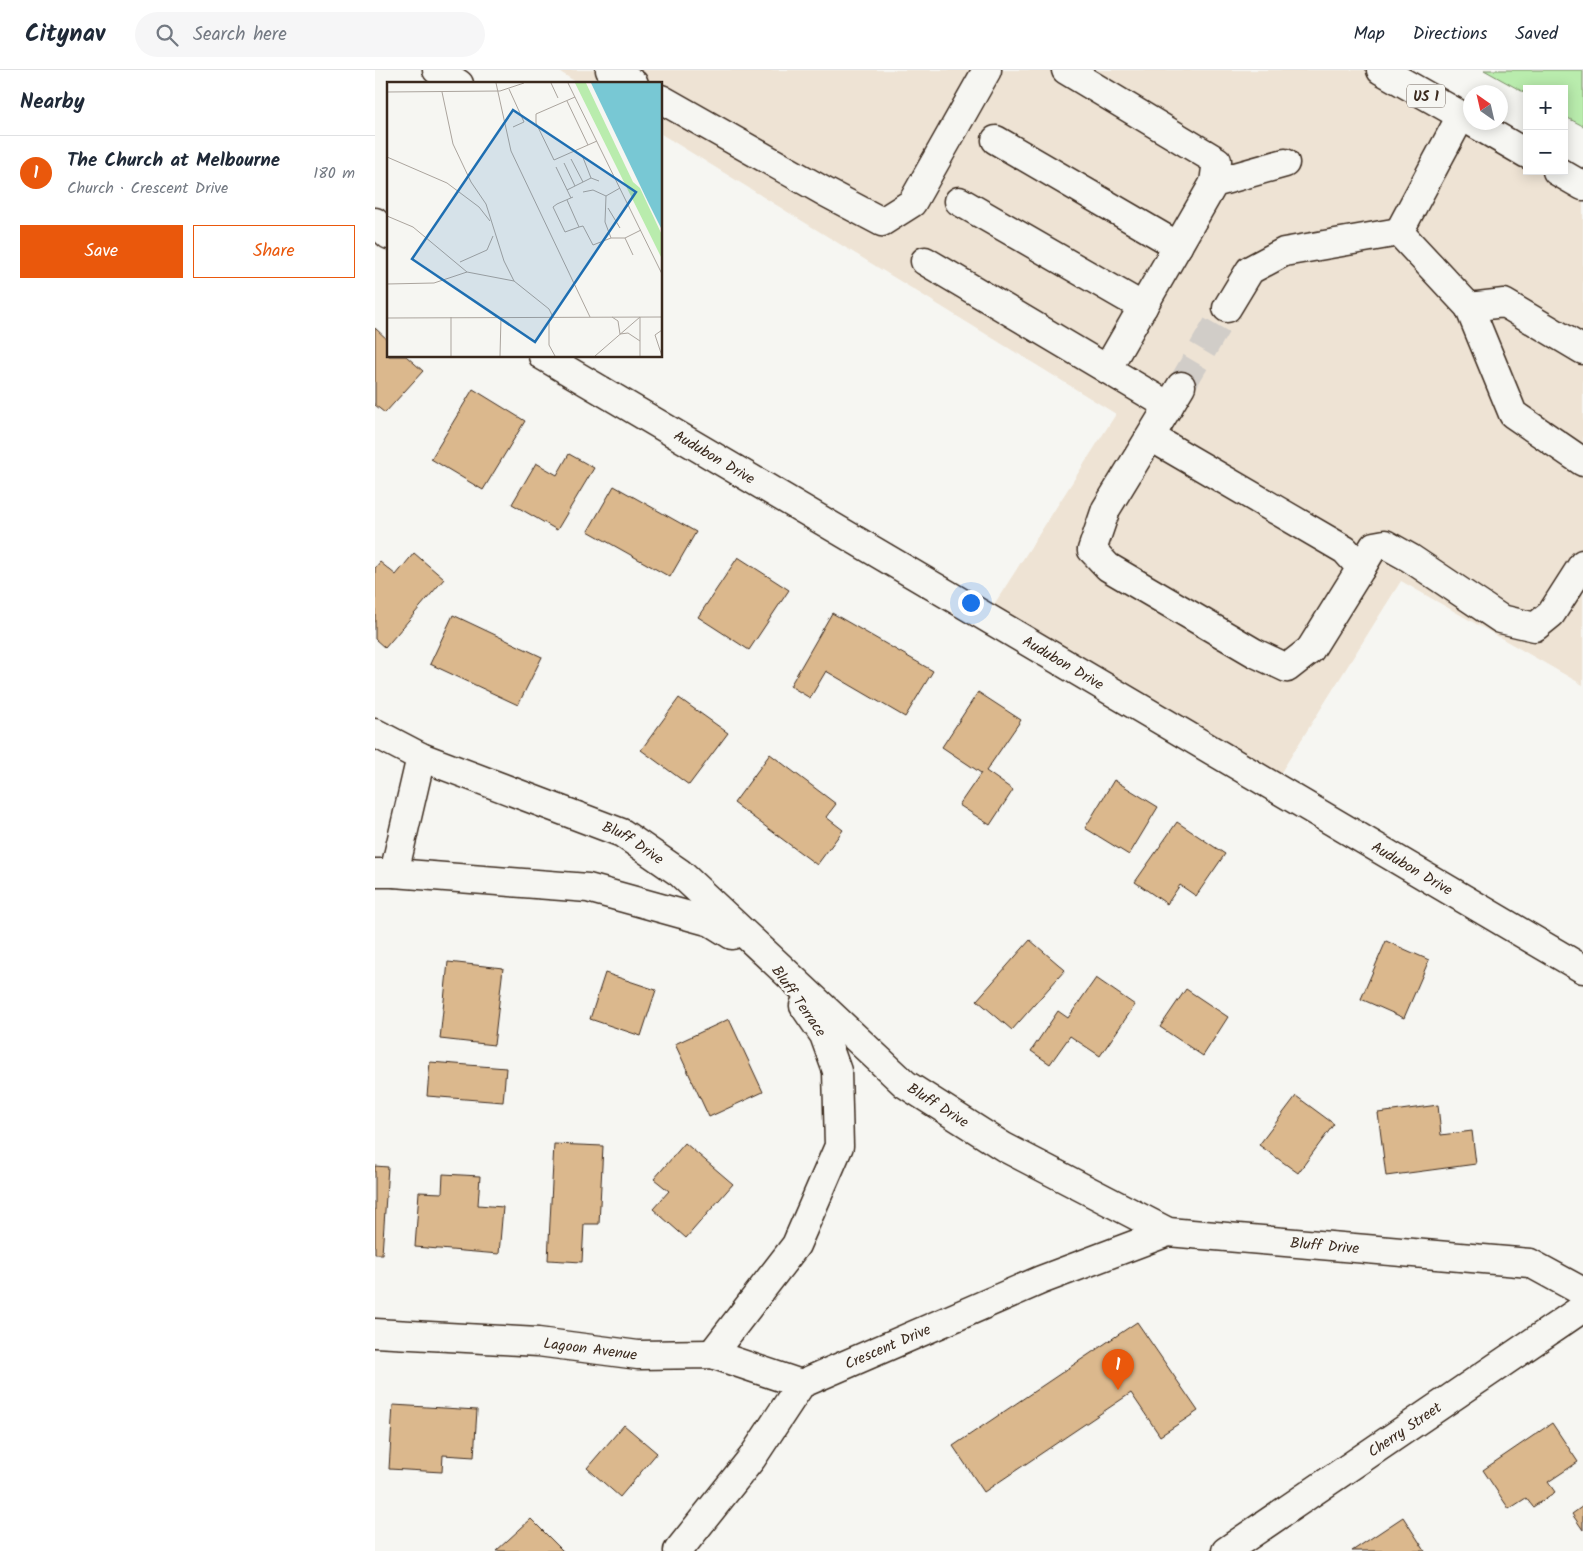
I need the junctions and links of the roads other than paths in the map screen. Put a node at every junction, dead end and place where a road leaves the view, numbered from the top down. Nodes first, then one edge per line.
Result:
1 (437, 70) edge
2 (609, 70) edge
3 (987, 70) edge
4 (1066, 70) edge
5 (1381, 70) edge
6 (456, 82) edge
7 (630, 82) edge
8 (663, 100) edge
9 (1463, 117) edge
10 (1463, 128) edge
11 (1485, 130) edge
12 (996, 140) dead end
13 (1523, 152) edge
14 (1285, 163) dead end
15 (1564, 175) edge
16 (1214, 183) junction
17 (1583, 186) edge
18 (959, 201) dead end
19 (375, 222) edge
20 (1399, 232) junction
21 (387, 233) edge
22 (1178, 246) junction
23 (925, 262) dead end
24 (1143, 307) junction
25 (1469, 307) junction
26 (1227, 308) tunnel mouth
27 (1583, 350) edge
28 (546, 358) edge
29 (1107, 369) junction
30 (1151, 437) junction
31 (1583, 462) edge
32 (1583, 564) edge
33 (1361, 568) junction
34 (375, 733) edge
35 (421, 757) junction
36 (384, 873) edge
37 (774, 963) junction
38 (1583, 969) edge
39 (1168, 1232) junction
40 (1583, 1292) edge
41 (1583, 1308) edge
42 (375, 1333) edge
43 (712, 1354) junction
44 (801, 1384) junction
45 (1239, 1548) edge
46 (678, 1551) edge

1 - 6 street
2 - 7 street
3 - 8 street
4 - 16 street
5 - 9 street, US 1
10 - 20 street
11 - 13 street, US 1
12 - 22 street
14 - 16 street
15 - 17 street
16 - 22 street
18 - 24 street
19 - 21 street
20 - 25 street
20 - 26 street
22 - 24 street
23 - 29 street
24 - 29 street
25 - 27 street
25 - 31 street
28 - 38 street, Audubon Drive
29 - 30 street
30 - 33 street
30 - 33 street
32 - 33 street
34 - 35 street, Bluff Drive
35 - 36 street
35 - 37 street, Bluff Drive
36 - 37 street, Bluff Terrace
37 - 39 street, Bluff Drive
37 - 43 street, Bluff Terrace
39 - 40 street, Bluff Drive
39 - 44 street, Crescent Drive
41 - 45 street, Cherry Street
42 - 43 street, Lagoon Avenue
43 - 44 street, Lagoon Avenue
44 - 46 street

